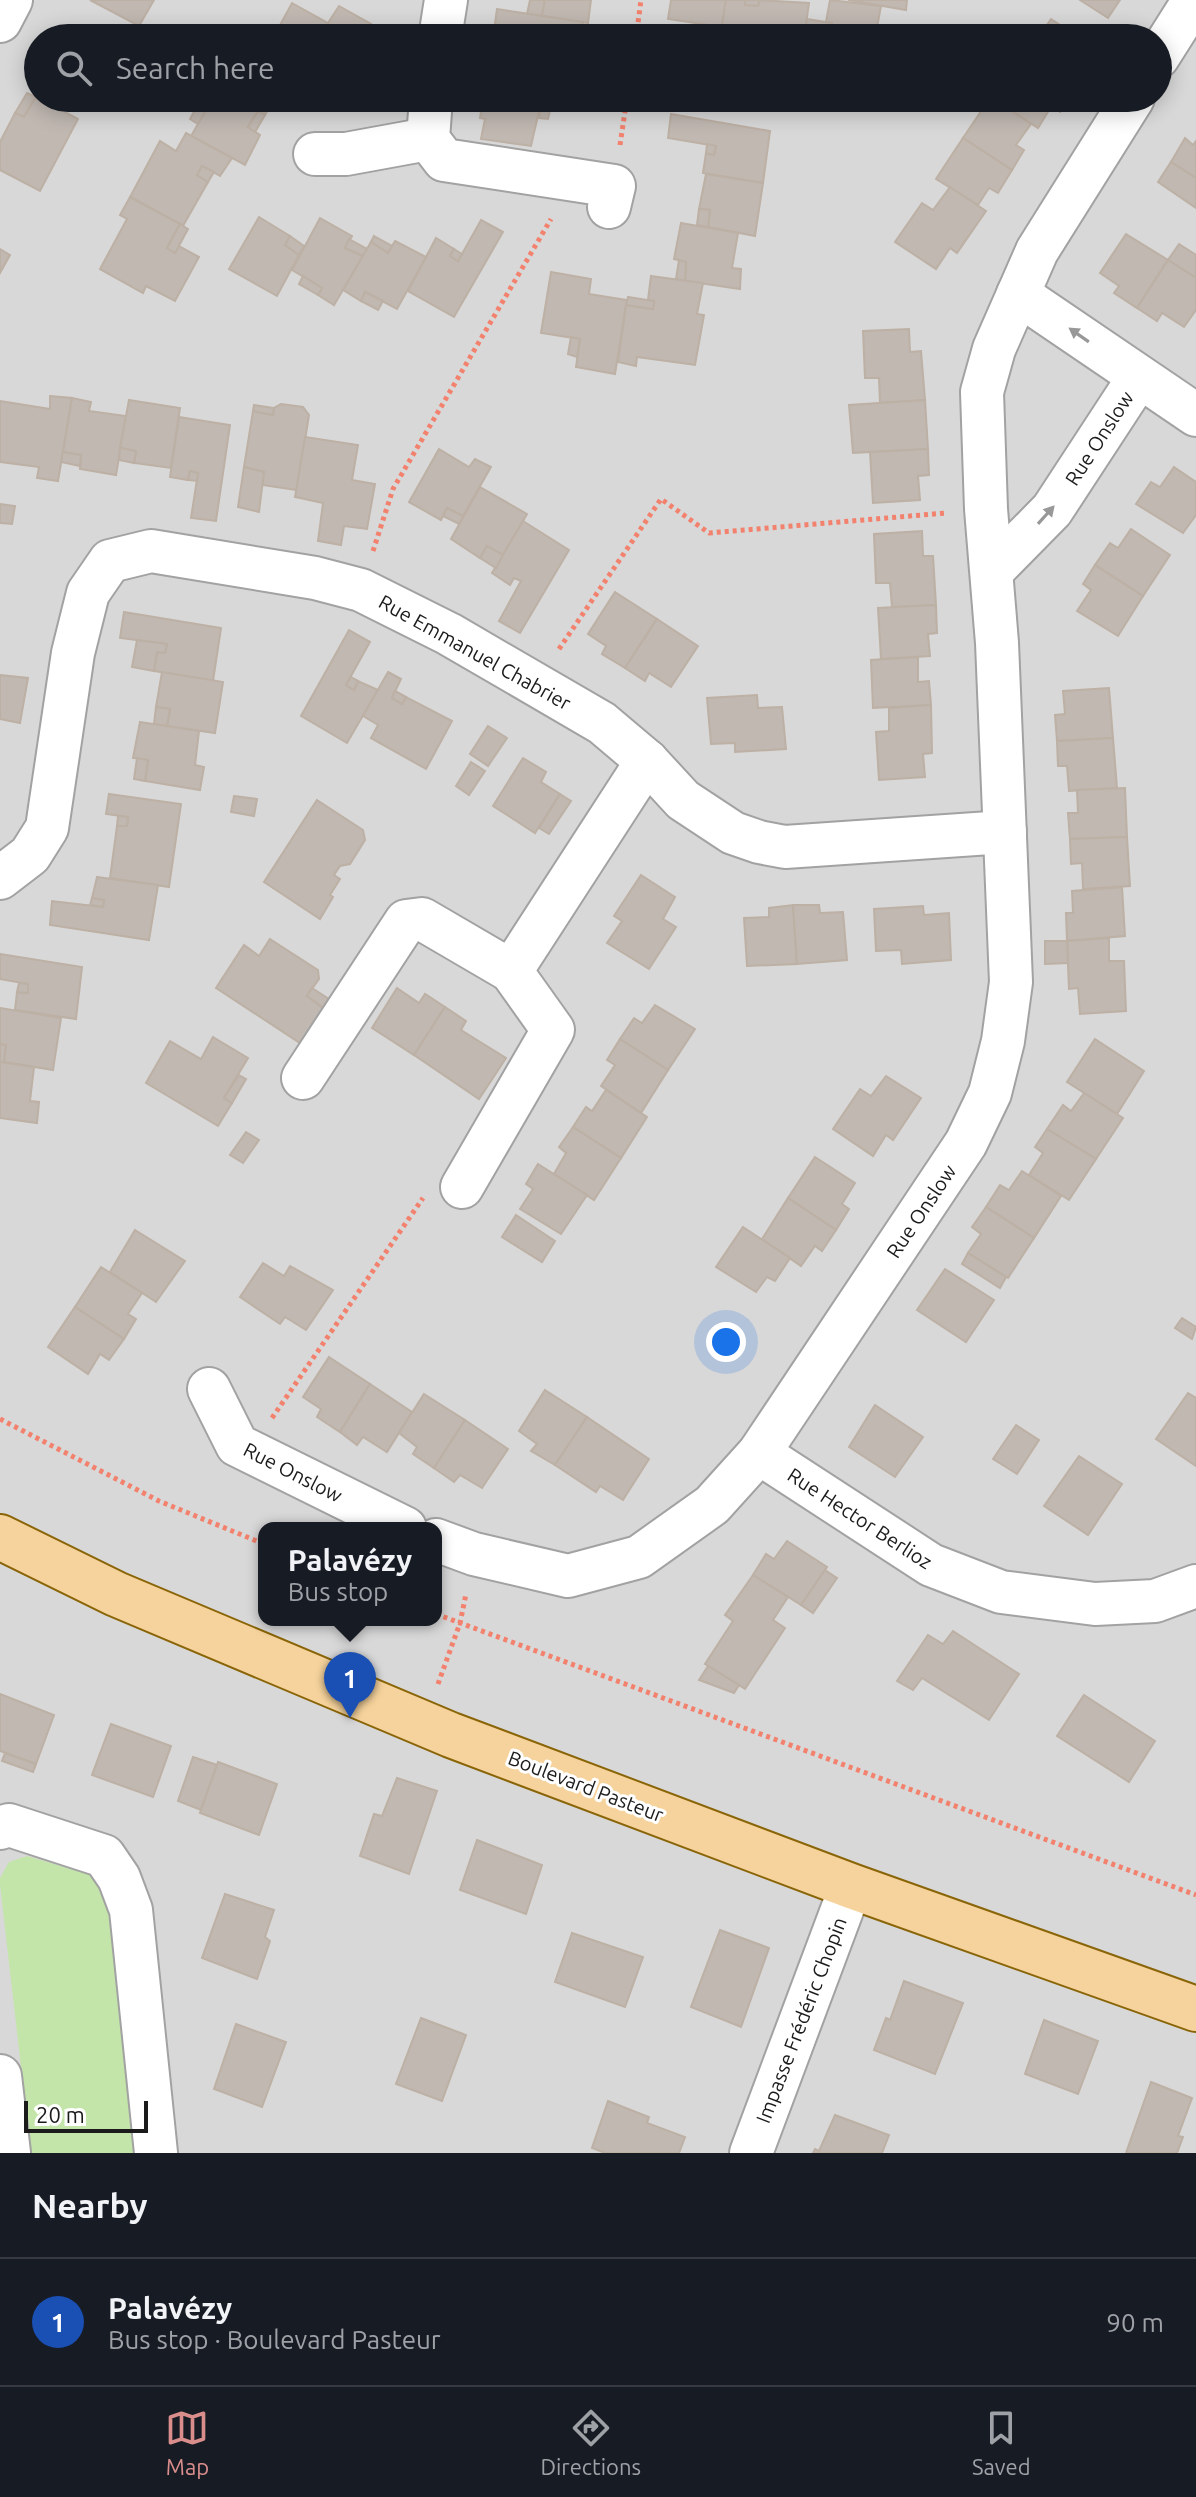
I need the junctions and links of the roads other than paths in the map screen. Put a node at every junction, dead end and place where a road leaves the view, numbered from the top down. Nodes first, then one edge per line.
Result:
1 (11, 0) edge
2 (446, 0) edge
3 (1194, 0) edge
4 (0, 21) edge
5 (442, 24) edge
6 (1172, 35) edge
7 (430, 112) edge
8 (1124, 112) edge
9 (428, 139) junction
10 (315, 154) dead end
11 (609, 207) dead end
12 (1018, 294) junction
13 (1139, 377) junction
14 (1196, 415) edge
15 (992, 571) junction
16 (647, 761) junction
17 (1005, 832) junction
18 (0, 878) edge
19 (511, 971) junction
20 (303, 1078) dead end
21 (462, 1187) road end
22 (209, 1389) dead end
23 (759, 1453) junction
24 (393, 1522) edge
25 (0, 1537) edge
26 (442, 1542) edge
27 (1196, 1586) edge
28 (0, 1828) edge
29 (851, 1886) junction
30 (1192, 2009) edge
31 (0, 2076) edge
32 (9, 2153) edge
33 (156, 2153) edge
34 (751, 2153) edge

1 - 4 street
2 - 5 street
3 - 6 street
7 - 9 street
8 - 12 street, Rue Onslow
9 - 10 street
9 - 11 street
13 -> 12 street, Rue Onslow
12 - 15 street, Rue Onslow
13 - 14 street
15 -> 13 street, Rue Onslow
15 - 17 street, Rue Onslow
16 - 17 street, Rue Emmanuel Chabrier
16 - 18 street, Rue Emmanuel Chabrier
16 - 19 street
17 - 23 street, Rue Onslow
19 - 20 street
19 - 21 street
22 - 24 street, Rue Onslow
23 - 26 street, Rue Onslow
23 - 27 street, Rue Hector Berlioz
25 - 29 main road, Boulevard Pasteur
28 - 33 street
29 - 30 main road, Boulevard Pasteur
29 - 34 street, Impasse Frédéric Chopin
31 - 32 street

